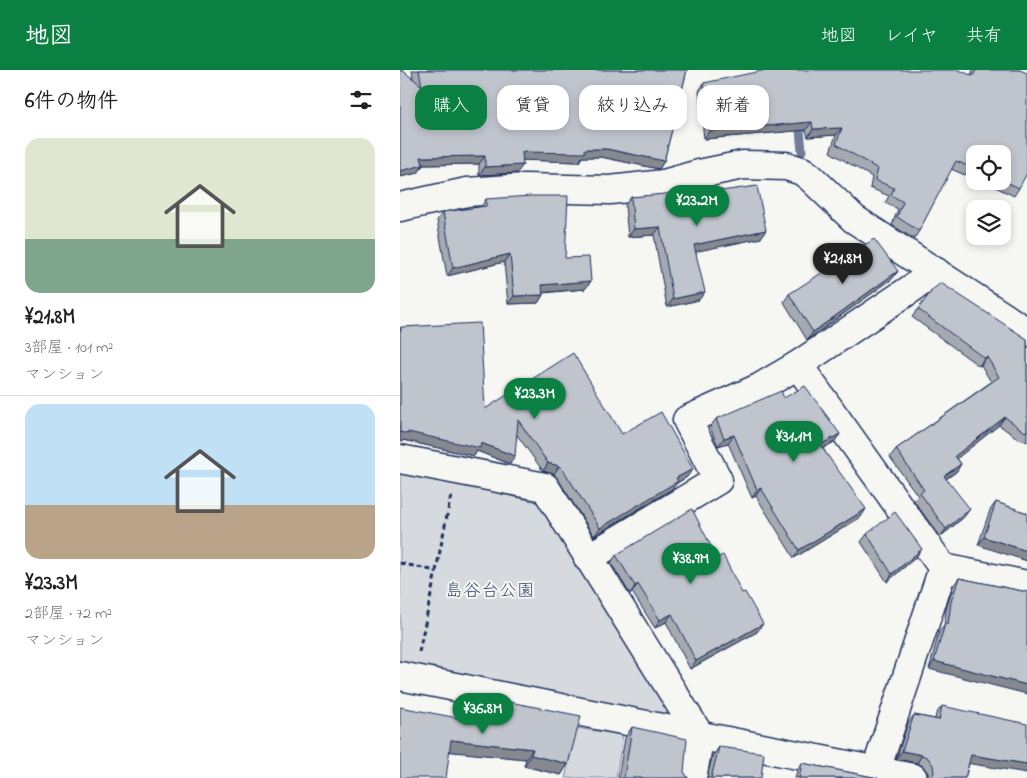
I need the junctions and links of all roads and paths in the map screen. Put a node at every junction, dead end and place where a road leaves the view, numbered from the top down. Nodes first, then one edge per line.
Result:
1 (400, 206) edge
2 (936, 272) junction
3 (1027, 332) edge
4 (798, 365) junction
5 (400, 459) edge
6 (452, 492) dead end
7 (588, 558) junction
8 (400, 563) edge
9 (943, 568) junction
10 (436, 572) junction
11 (1027, 585) edge
12 (418, 656) dead end
13 (400, 676) edge
14 (700, 736) junction
15 (876, 770) junction
16 (692, 778) edge
17 (913, 778) edge

1 - 2 street
2 - 3 street
2 - 4 street
4 - 7 street
4 - 9 street
5 - 7 street
6 - 10 path
7 - 14 street
8 - 10 path
9 - 11 street
9 - 15 street
10 - 12 path
13 - 14 street
14 - 15 street
14 - 16 street
15 - 17 street

